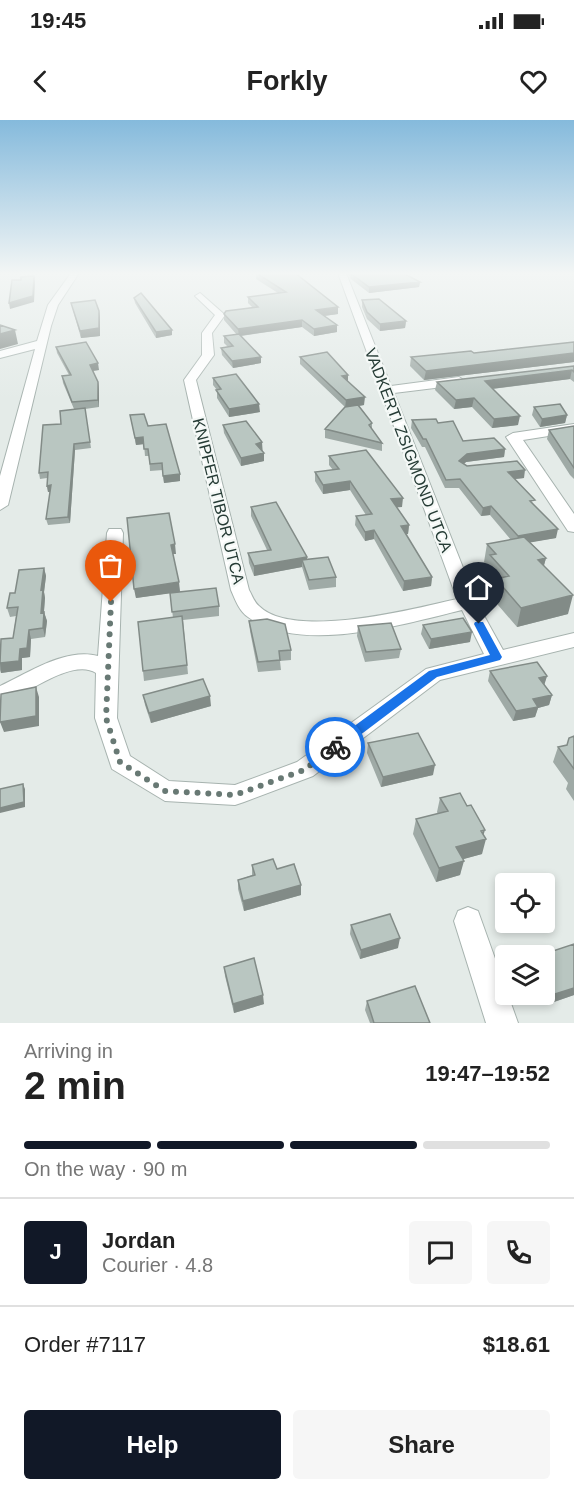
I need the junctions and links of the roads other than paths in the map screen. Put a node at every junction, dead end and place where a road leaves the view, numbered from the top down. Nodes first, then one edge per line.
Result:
1 (50, 315) edge
2 (220, 315) edge
3 (357, 315) edge
4 (42, 343) junction
5 (0, 355) edge
6 (468, 380) edge
7 (385, 390) junction
8 (574, 428) edge
9 (531, 460) junction
10 (510, 463) edge
11 (0, 506) edge
12 (574, 527) edge
13 (115, 533) dead end
14 (468, 603) junction
15 (574, 640) edge
16 (496, 657) junction
17 (107, 670) junction
18 (0, 696) edge
19 (468, 921) dead end
20 (502, 1023) edge

1 - 4 street
2 - 14 street, KNIPFER TIBOR UTCA
3 - 7 street, VADKERTI ZSIGMOND UTCA
4 - 5 street
4 - 11 street
6 - 7 street
7 - 14 street, VADKERTI ZSIGMOND UTCA
8 - 9 street
9 - 10 street
9 - 12 street
13 - 17 street
14 - 16 street, VADKERTI ZSIGMOND UTCA
15 - 16 street
16 - 17 street
17 - 18 street
19 - 20 street

